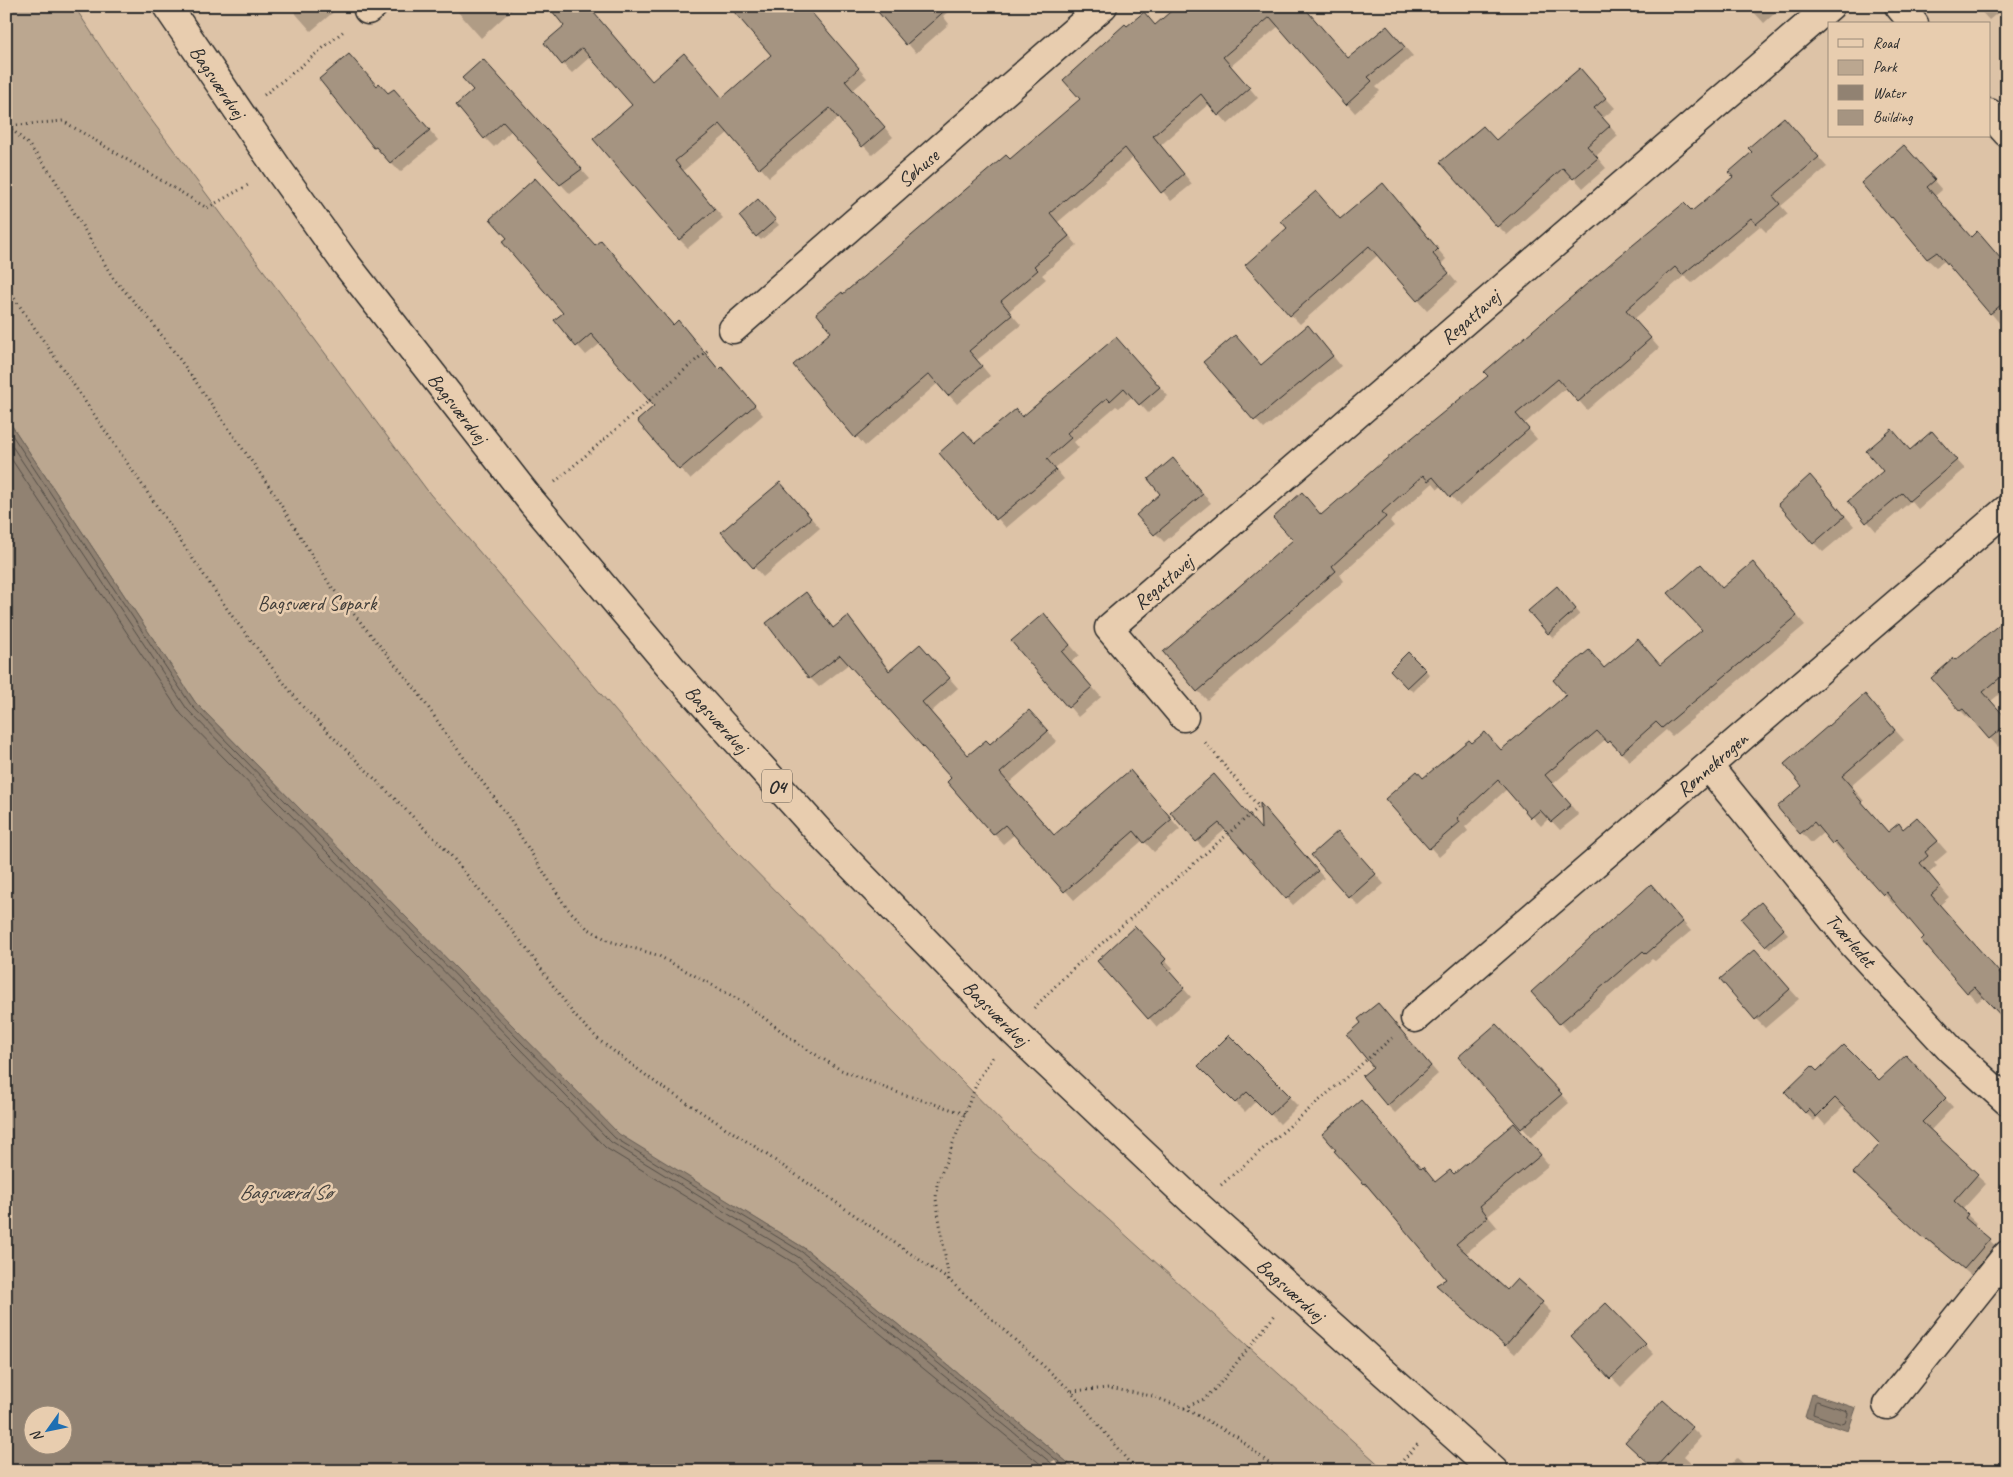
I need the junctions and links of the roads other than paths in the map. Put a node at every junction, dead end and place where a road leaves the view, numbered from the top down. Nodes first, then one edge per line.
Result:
1 (167, 6) edge
2 (1103, 6) edge
3 (1830, 6) edge
4 (1899, 6) edge
5 (1912, 22) edge
6 (1990, 114) edge
7 (2007, 133) edge
8 (733, 329) road end
9 (2007, 509) edge
10 (1184, 718) road end
11 (1709, 767) junction
12 (1415, 1018) road end
13 (2007, 1101) edge
14 (2007, 1255) edge
15 (1887, 1405) dead end
16 (1494, 1471) edge

1 - 16 street, Bagsværdvej / O4
2 - 8 street, Søhuse
3 - 10 street, Regattavej
4 - 5 street
6 - 7 street
9 - 11 street, Rønnekrogen
11 - 12 street, Rønnekrogen
11 - 13 street, Tværledet
14 - 15 street

